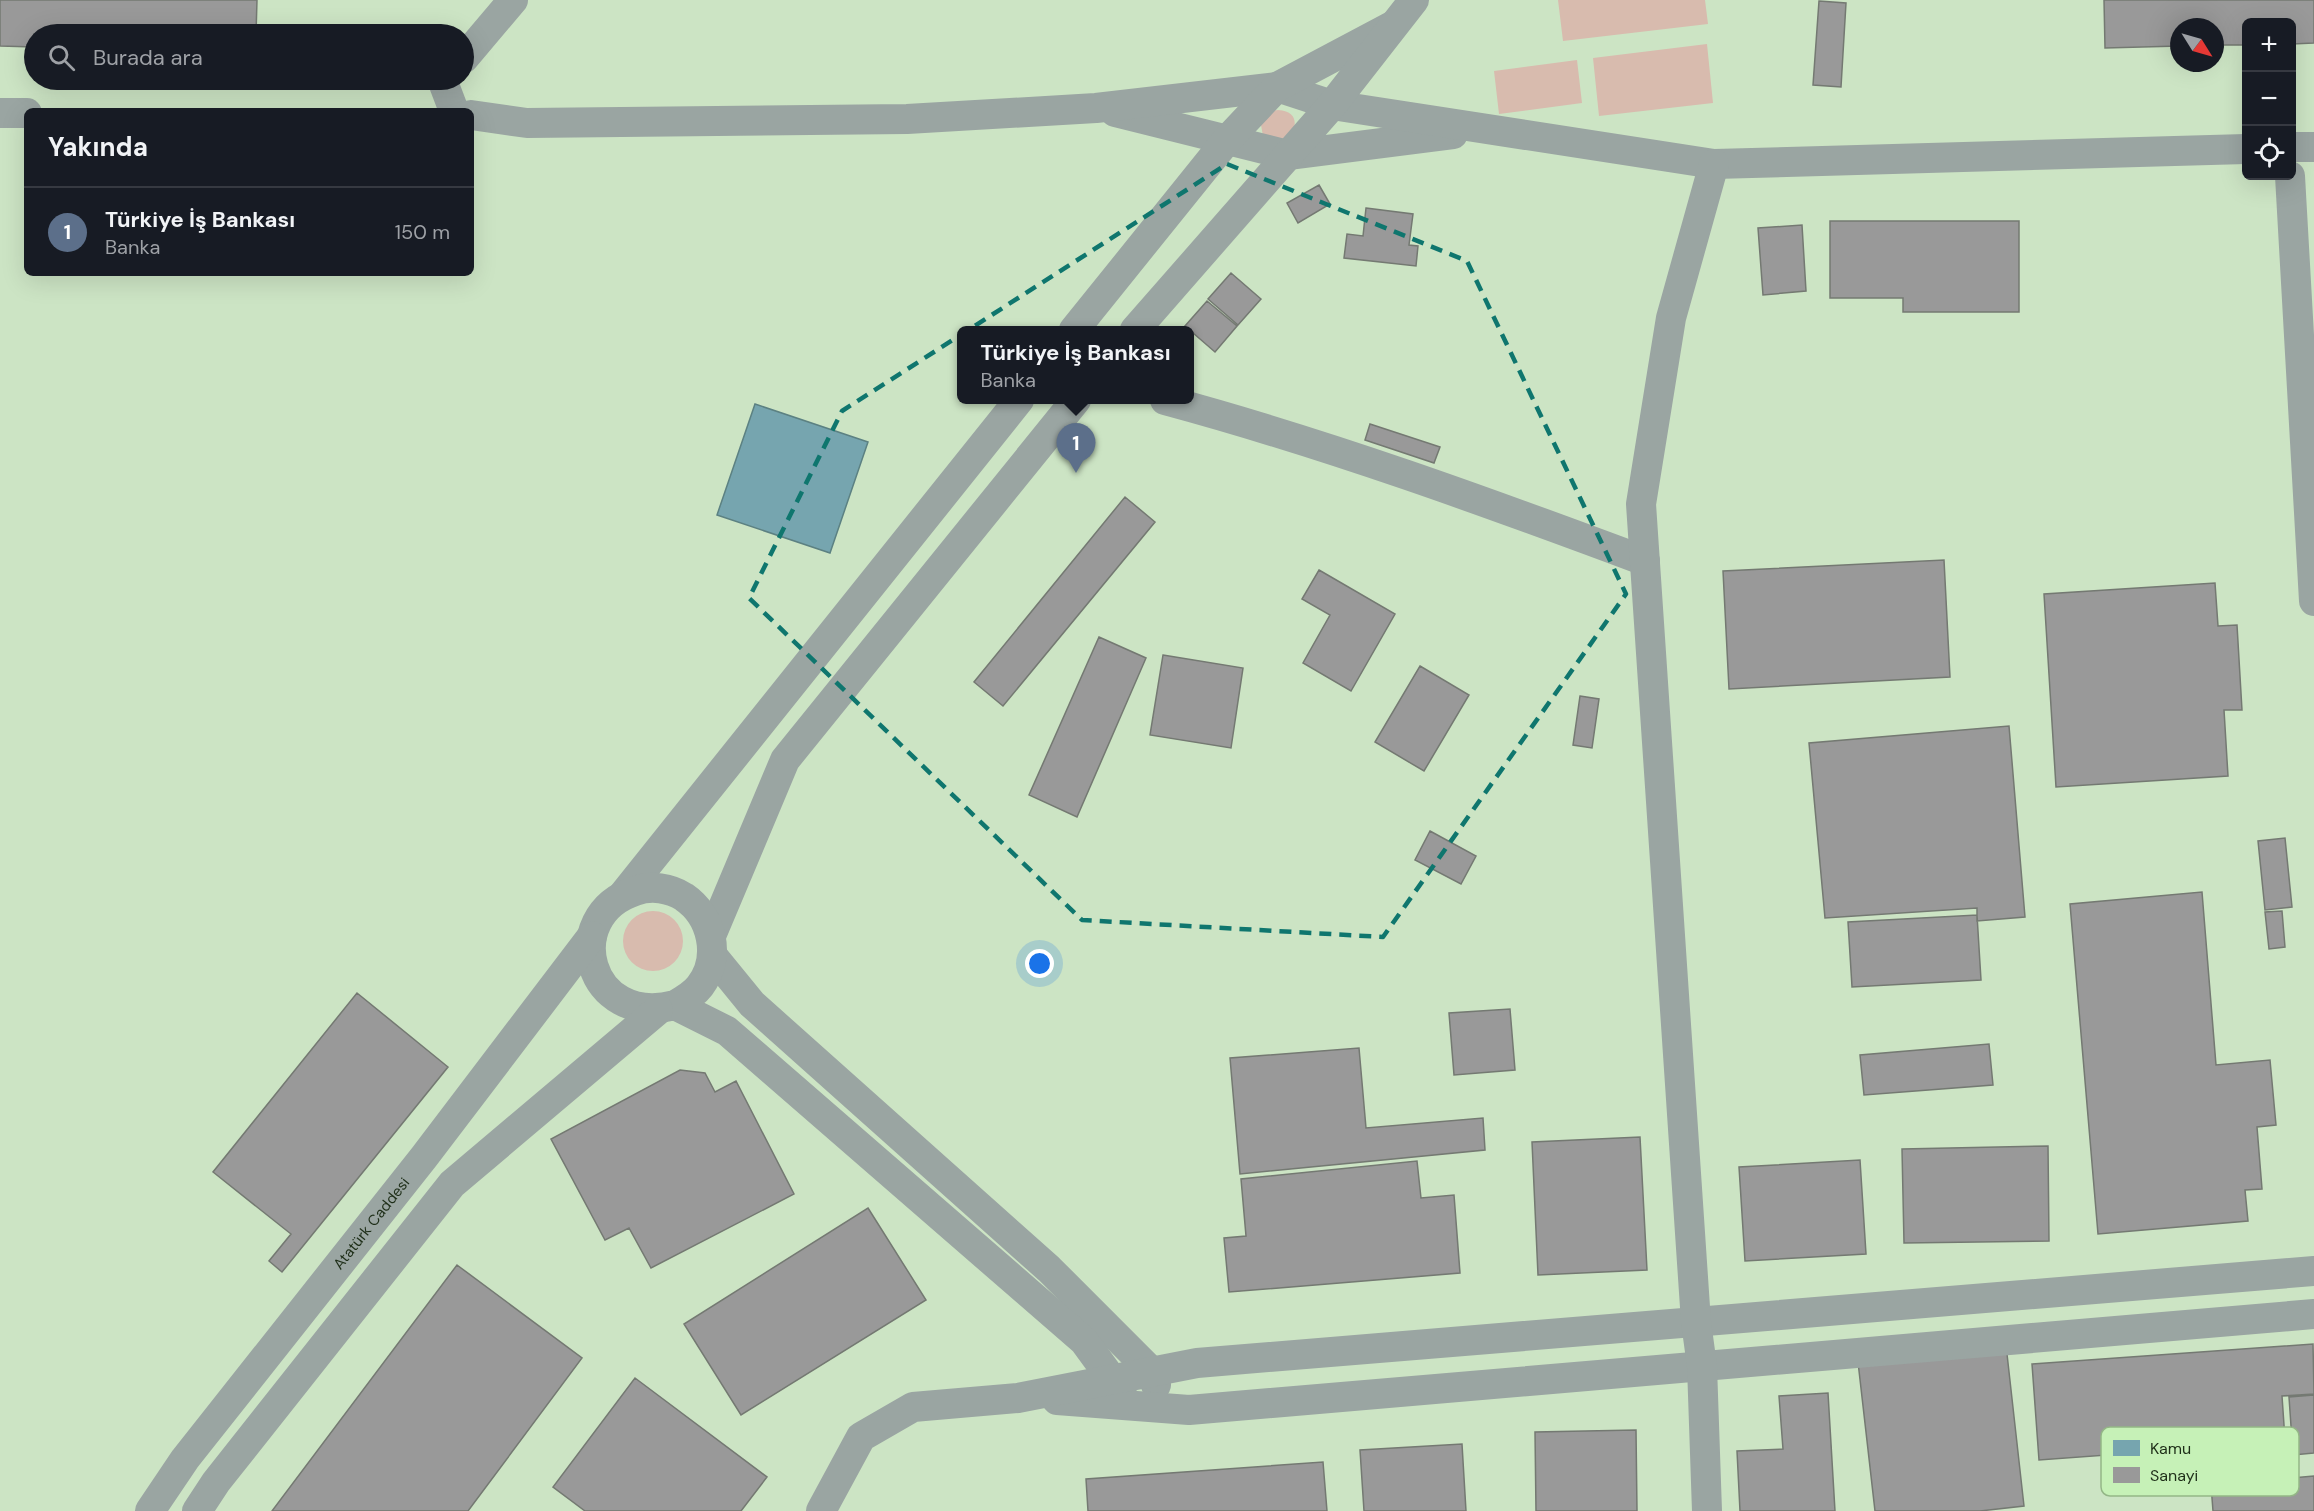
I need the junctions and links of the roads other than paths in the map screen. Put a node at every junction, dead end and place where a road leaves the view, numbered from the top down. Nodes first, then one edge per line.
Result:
1 (513, 0) edge
2 (1413, 0) edge
3 (1392, 26) junction
4 (474, 46) edge
5 (1277, 87) junction
6 (446, 90) edge
7 (1332, 105) junction
8 (453, 108) edge
9 (1096, 108) junction
10 (0, 113) edge
11 (24, 113) edge
12 (474, 115) edge
13 (1486, 130) junction
14 (1227, 140) junction
15 (2296, 147) edge
16 (2314, 147) edge
17 (2242, 148) edge
18 (1288, 155) junction
19 (1714, 164) junction
20 (2290, 180) edge
21 (1077, 326) edge
22 (1138, 326) edge
23 (1015, 404) edge
24 (1072, 404) edge
25 (1183, 404) edge
26 (1645, 561) junction
27 (2314, 601) edge
28 (623, 895) junction
29 (592, 936) junction
30 (712, 945) junction
31 (666, 1007) junction
32 (2314, 1271) edge
33 (2314, 1314) edge
34 (1696, 1322) junction
35 (1702, 1366) junction
36 (1152, 1372) junction
37 (1112, 1380) junction
38 (1018, 1398) junction
39 (1131, 1406) junction
40 (1163, 1408) junction
41 (150, 1511) edge
42 (197, 1511) edge
43 (821, 1511) edge
44 (1707, 1511) edge

1 - 4 street
2 - 3 street
3 - 5 street
3 - 7 street
5 - 7 street
5 - 9 street
5 - 14 street
6 - 8 street
7 - 13 street
7 - 18 street
9 - 12 street
9 - 14 street
10 - 11 street
13 - 18 street
13 - 19 street
14 - 18 street
14 - 21 street
15 - 16 street
17 - 19 street
18 - 22 street
19 - 26 street
20 - 27 street
23 - 28 street
24 - 30 street
25 - 26 street
26 - 34 street
28 - 29 street
28 - 30 street
29 - 31 street
29 - 41 street, Atatürk Caddesi
30 - 31 street
30 - 36 street
31 - 37 street
31 - 42 street
32 - 34 street
33 - 35 street
34 - 35 street
34 - 36 street
35 - 40 street
35 - 44 street
36 - 37 street
36 - 40 street
37 - 38 street
37 - 39 street
38 - 39 street
38 - 43 street
39 - 40 street

